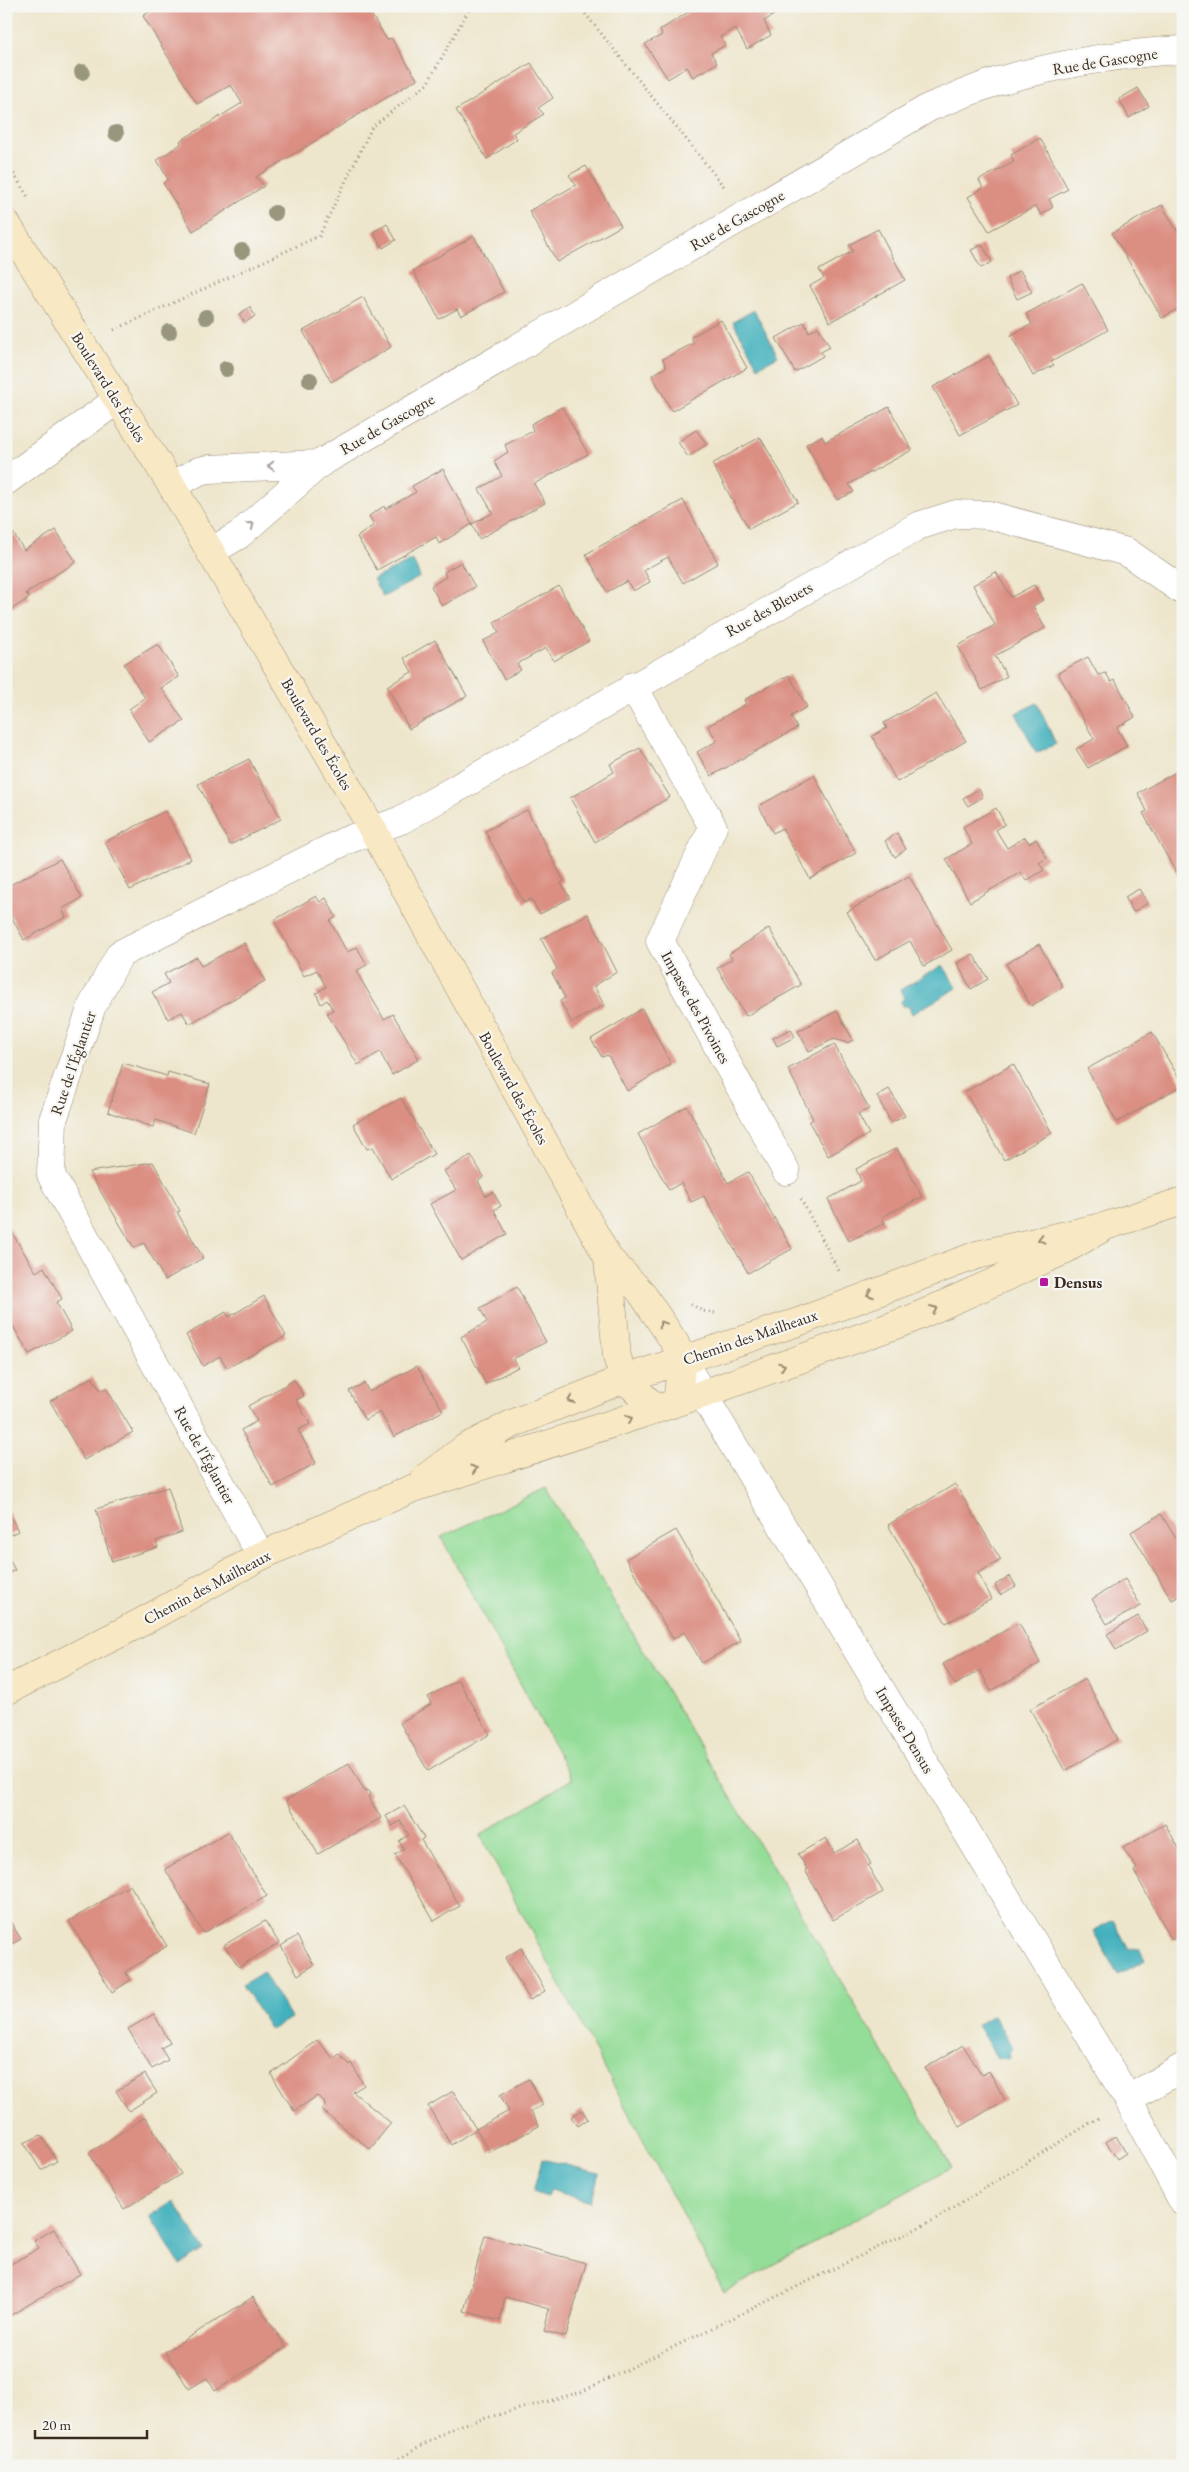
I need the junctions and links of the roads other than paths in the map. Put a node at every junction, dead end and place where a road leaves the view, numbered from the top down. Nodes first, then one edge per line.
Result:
1 (1183, 50) edge
2 (6, 223) edge
3 (117, 400) junction
4 (319, 464) junction
5 (6, 481) edge
6 (172, 486) junction
7 (210, 552) junction
8 (1183, 591) edge
9 (632, 686) junction
10 (373, 830) junction
11 (786, 1171) road end
12 (1183, 1201) edge
13 (1106, 1226) junction
14 (608, 1258) junction
15 (682, 1360) junction
16 (624, 1379) junction
17 (679, 1402) junction
18 (411, 1489) junction
19 (261, 1556) junction
20 (6, 1691) edge
21 (1183, 2068) edge
22 (1128, 2099) junction
23 (1183, 2202) edge

1 - 4 street, Rue de Gascogne
2 - 3 street, Boulevard des Écoles
3 - 5 street
3 - 6 street, Boulevard des Écoles
4 -> 6 street, Rue de Gascogne
7 -> 4 street, Rue de Gascogne
6 - 7 street, Boulevard des Écoles
7 - 10 street, Boulevard des Écoles
8 - 9 street, Rue des Bleuets
9 - 10 street, Rue des Bleuets
9 - 11 street, Impasse des Pivoines
10 - 14 street, Boulevard des Écoles
10 - 19 street, Rue de l'Églantier
12 - 13 street, Chemin des Mailheaux
13 -> 15 street, Chemin des Mailheaux
17 -> 13 street, Chemin des Mailheaux
15 -> 14 street, Boulevard des Écoles
14 - 16 street, Boulevard des Écoles
15 - 16 street, Chemin des Mailheaux
15 - 17 street
16 - 17 street
16 -> 18 street, Chemin des Mailheaux
18 -> 17 street, Chemin des Mailheaux
17 - 22 street, Impasse Densus
18 - 19 street, Chemin des Mailheaux
19 - 20 street, Chemin des Mailheaux
21 - 22 street
22 - 23 street, Impasse Densus

